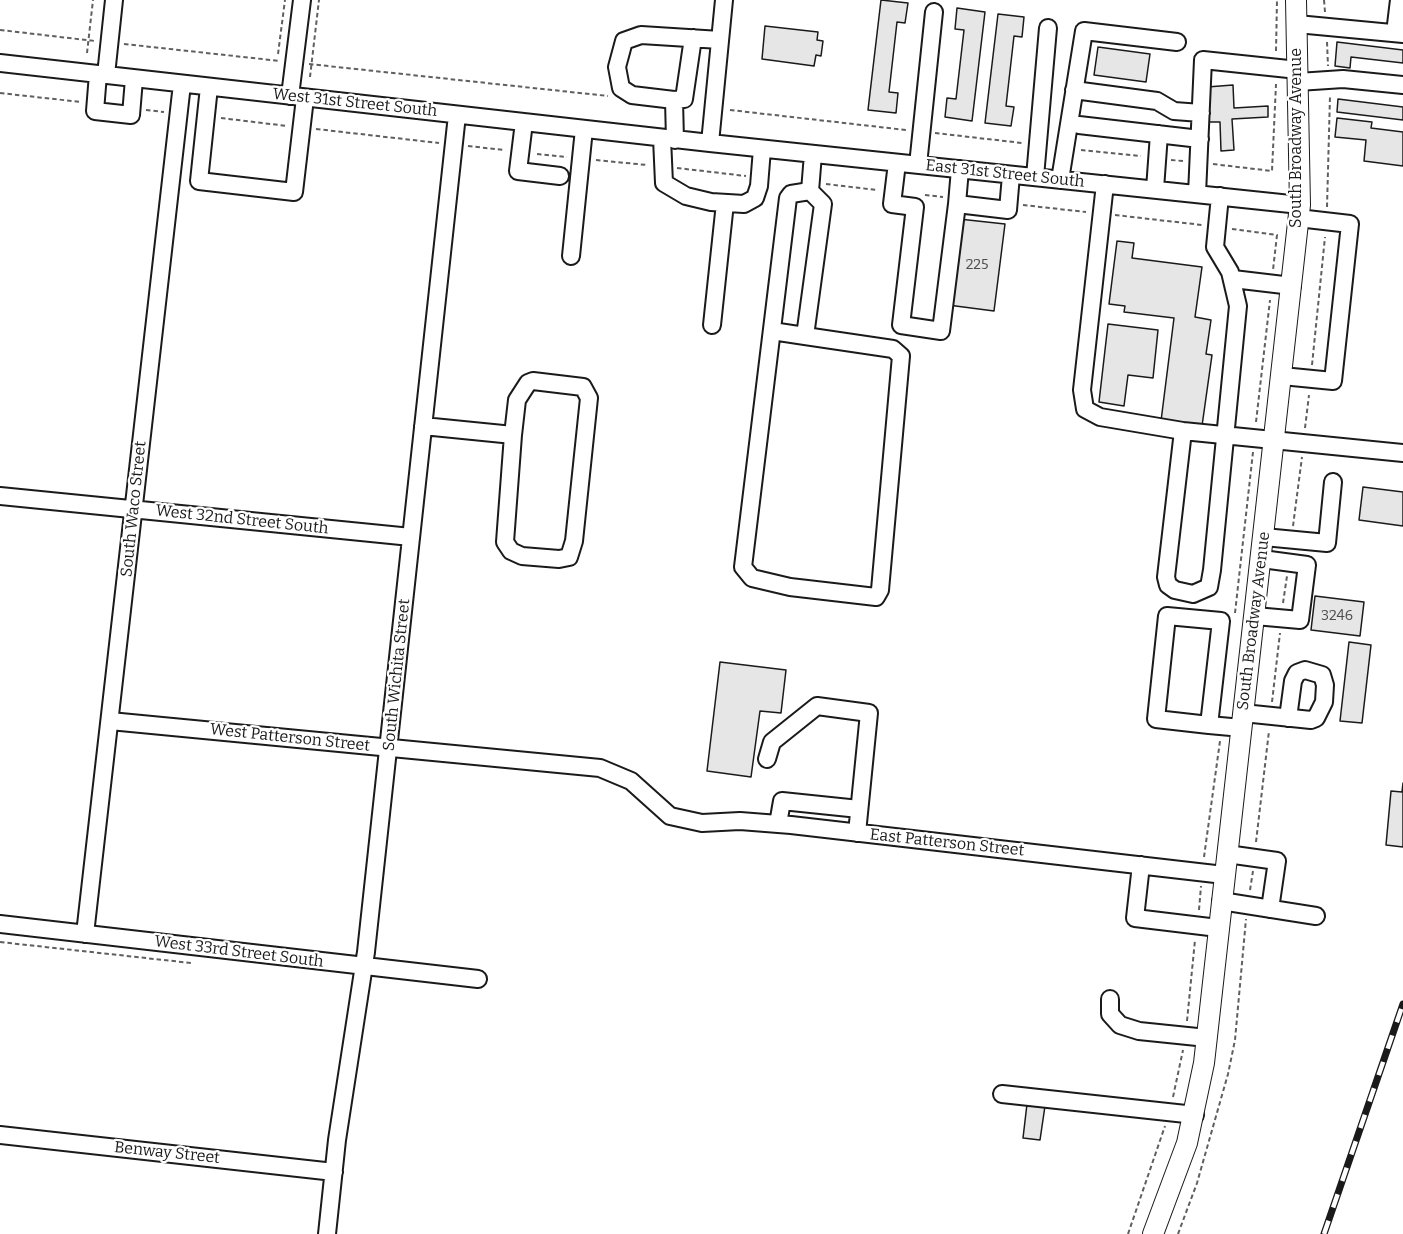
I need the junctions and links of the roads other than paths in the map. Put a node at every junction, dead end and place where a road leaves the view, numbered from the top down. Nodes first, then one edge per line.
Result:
1 (114, 0) edge
2 (302, 0) edge
3 (724, 0) edge
4 (1296, 0) edge
5 (1399, 0) edge
6 (933, 12) dead end
7 (1297, 24) junction
8 (1048, 28) dead end
9 (1399, 33) edge
10 (693, 38) junction
11 (720, 40) junction
12 (1177, 42) dead end
13 (0, 63) edge
14 (102, 75) junction
15 (1298, 76) junction
16 (134, 79) junction
17 (182, 84) junction
18 (1403, 85) edge
19 (209, 87) junction
20 (1074, 90) junction
21 (298, 97) junction
22 (674, 99) junction
23 (1201, 113) junction
24 (457, 115) junction
25 (524, 122) junction
26 (1079, 125) dead end
27 (584, 129) junction
28 (177, 133) junction
29 (1159, 134) junction
30 (204, 136) junction
31 (668, 139) junction
32 (1200, 139) junction
33 (710, 143) junction
34 (762, 149) junction
35 (813, 154) junction
36 (897, 163) junction
37 (918, 165) junction
38 (960, 169) junction
39 (172, 175) junction
40 (1011, 175) junction
41 (560, 176) dead end
42 (200, 177) junction
43 (1035, 177) junction
44 (1060, 180) junction
45 (1105, 184) junction
46 (811, 187) junction
47 (1155, 189) junction
48 (1197, 194) junction
49 (1220, 196) junction
50 (957, 202) junction
51 (725, 203) junction
52 (1299, 211) junction
53 (571, 256) dead end
54 (1233, 279) junction
55 (1292, 286) junction
56 (712, 325) dead end
57 (771, 331) junction
58 (805, 336) junction
59 (1282, 376) junction
60 (423, 426) junction
61 (1183, 431) junction
62 (513, 435) junction
63 (1226, 437) junction
64 (1275, 441) junction
65 (1403, 453) edge
66 (1333, 482) dead end
67 (0, 496) edge
68 (134, 508) junction
69 (411, 537) junction
70 (1264, 537) junction
71 (1262, 559) junction
72 (1255, 616) junction
73 (1288, 718) dead end
74 (1242, 720) junction
75 (110, 721) junction
76 (1209, 725) junction
77 (390, 748) junction
78 (767, 759) dead end
79 (859, 809) junction
80 (670, 816) joint
81 (778, 824) junction
82 (857, 833) junction
83 (1227, 854) junction
84 (1141, 866) junction
85 (1224, 875) junction
86 (1221, 901) junction
87 (1270, 909) junction
88 (1316, 916) dead end
89 (0, 924) edge
90 (1218, 928) junction
91 (85, 934) junction
92 (364, 966) junction
93 (478, 979) dead end
94 (1110, 999) dead end
95 (1207, 1038) junction
96 (1002, 1094) dead end
97 (1195, 1115) junction
98 (0, 1135) edge
99 (334, 1172) junction
100 (327, 1234) edge
101 (1153, 1234) edge

1 - 14 street
2 - 21 street
3 - 11 street
4 - 7 main road, South Broadway Avenue
5 - 9 street
6 - 37 street
7 - 9 street
7 - 15 main road, South Broadway Avenue
8 - 43 street
10 - 11 street
10 - 22 street
10 - 22 street
11 - 33 street
12 - 20 street
13 - 14 street, West 31st Street South
14 - 16 street, West 31st Street South
14 - 16 street
15 - 18 street
15 - 23 street
15 - 52 main road, South Broadway Avenue
16 - 17 street, West 31st Street South
17 - 19 street, West 31st Street South
17 - 28 street, South Waco Street
19 - 21 street, West 31st Street South
19 - 30 street
20 - 23 street
20 - 44 street
21 - 24 street, West 31st Street South
21 - 42 street
22 - 31 street
23 - 32 street
24 - 25 street, West 31st Street South
24 - 60 street, South Wichita Street
25 - 27 street, West 31st Street South
25 - 41 street
26 - 29 street
27 - 31 street, West 31st Street South
27 - 53 street
28 - 30 street
28 - 39 street, South Waco Street
29 - 32 street
29 - 47 street
30 - 42 street
31 - 33 street, West 31st Street South
31 - 51 street
32 - 48 street
33 - 34 street, East 31st Street South
34 - 35 street, East 31st Street South
34 - 51 street
35 - 36 street, East 31st Street South
35 - 46 street
36 - 37 street, East 31st Street South
36 - 50 street
37 - 38 street, East 31st Street South
38 - 40 street, East 31st Street South
38 - 50 street
39 - 42 street
39 - 68 street, South Waco Street
40 - 43 street, East 31st Street South
40 - 50 street
43 - 44 street, East 31st Street South
44 - 45 street, East 31st Street South
45 - 47 street, East 31st Street South
45 - 61 street
46 - 57 street
46 - 58 street
47 - 48 street, East 31st Street South
48 - 49 street, East 31st Street South
49 - 52 street, East 31st Street South
49 - 54 street
51 - 56 street
52 - 55 main road, South Broadway Avenue
52 - 59 street, East 31st Street South
54 - 55 street
54 - 63 street
55 - 59 main road, South Broadway Avenue
57 - 58 street
57 - 58 street
59 - 64 main road, South Broadway Avenue
60 - 62 street
60 - 69 street, South Wichita Street
61 - 63 street
61 - 63 street
62 - 62 street
63 - 64 street
64 - 65 street
64 - 70 main road, South Broadway Avenue
66 - 70 street
67 - 68 street, West 32nd Street South
68 - 69 street, West 32nd Street South
68 - 75 street, South Waco Street
69 - 77 street, South Wichita Street
70 - 71 main road, South Broadway Avenue
71 - 72 main road, South Broadway Avenue
71 - 72 street
72 - 74 main road, South Broadway Avenue
73 - 74 street
74 - 76 street
74 - 83 main road, South Broadway Avenue
75 - 77 street, West Patterson Street
75 - 91 street, South Waco Street
76 - 76 street
77 - 80 street, West Patterson Street
77 - 92 street, South Wichita Street
78 - 79 street
79 - 81 street
79 - 82 street
80 - 81 street, East Patterson Street
81 - 82 street, East Patterson Street
82 - 84 street, East Patterson Street
83 - 85 main road, South Broadway Avenue
83 - 87 street
84 - 85 street, East Patterson Street
84 - 90 street
85 - 86 main road, South Broadway Avenue
86 - 87 street
86 - 90 main road, South Broadway Avenue
87 - 88 street
89 - 91 street, West 33rd Street South
90 - 95 main road, South Broadway Avenue
91 - 92 street, West 33rd Street South
92 - 93 street, West 33rd Street South
92 - 99 street, South Wichita Street
94 - 95 street
95 - 97 main road, South Broadway Avenue
96 - 97 street
97 - 101 main road, South Broadway Avenue
98 - 99 street, Benway Street
99 - 100 street, South Wichita Street

